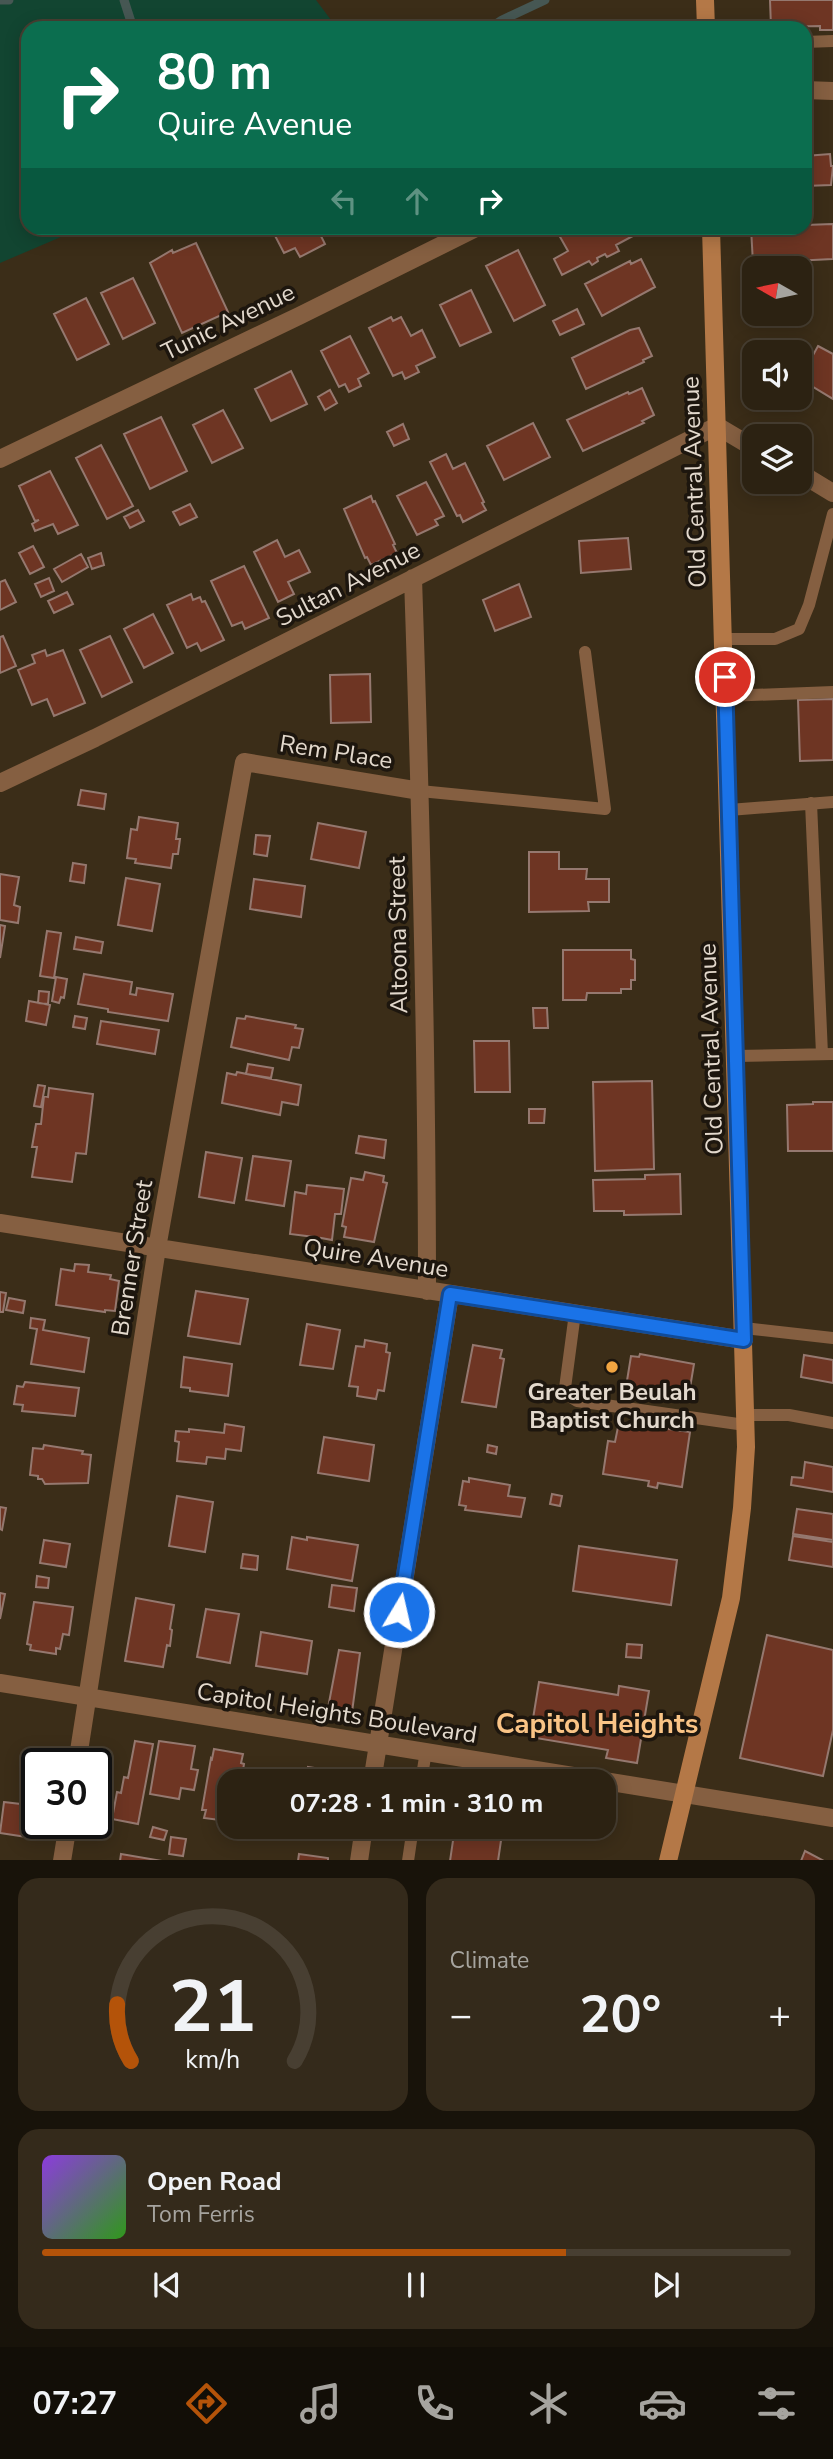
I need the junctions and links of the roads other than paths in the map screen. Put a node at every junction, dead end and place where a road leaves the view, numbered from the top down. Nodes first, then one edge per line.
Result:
1 (705, 0) edge
2 (706, 21) edge
3 (833, 41) edge
4 (812, 42) edge
5 (812, 90) edge
6 (833, 91) edge
7 (462, 235) edge
8 (710, 235) edge
9 (717, 426) junction
10 (742, 440) edge
11 (0, 459) edge
12 (812, 480) edge
13 (833, 493) edge
14 (833, 514) edge
15 (413, 578) junction
16 (724, 639) junction
17 (585, 652) dead end
18 (833, 692) edge
19 (725, 696) junction
20 (244, 762) joint
21 (0, 783) edge
22 (420, 791) junction
23 (833, 802) edge
24 (811, 803) junction
25 (729, 810) junction
26 (827, 1054) edge
27 (736, 1056) junction
28 (0, 1223) edge
29 (157, 1248) junction
30 (427, 1291) junction
31 (450, 1294) junction
32 (575, 1314) junction
33 (744, 1334) junction
34 (833, 1338) edge
35 (746, 1420) junction
36 (833, 1423) edge
37 (0, 1683) edge
38 (88, 1699) junction
39 (377, 1744) junction
40 (80, 1748) edge
41 (426, 1751) junction
42 (374, 1769) edge
43 (423, 1769) edge
44 (683, 1793) junction
45 (833, 1818) edge
46 (66, 1839) edge
47 (362, 1839) edge
48 (411, 1839) edge
49 (62, 1860) edge
50 (359, 1860) edge
51 (408, 1860) edge
52 (668, 1860) edge

1 - 2 main road
3 - 4 lane
5 - 6 street
7 - 11 street, Tunic Avenue
8 - 9 main road, Old Central Avenue
9 - 10 street
9 - 15 street, Sultan Avenue
9 - 16 main road, Old Central Avenue
12 - 13 street
14 - 16 lane
15 - 21 street, Sultan Avenue
15 - 22 street, Altoona Street
16 - 19 main road, Old Central Avenue
17 - 22 lane
18 - 19 lane
19 - 25 main road, Old Central Avenue
20 - 22 street, Rem Place
20 - 29 street, Brenner Street
22 - 30 street, Altoona Street
23 - 24 lane
24 - 25 lane
24 - 26 lane
25 - 27 main road, Old Central Avenue
26 - 27 lane
27 - 33 main road, Old Central Avenue
28 - 29 street, Quire Avenue
29 - 30 street, Quire Avenue
29 - 38 street, Brenner Street
30 - 31 street, Quire Avenue
31 - 32 street, Quire Avenue
31 - 39 street
32 - 33 street, Quire Avenue
32 - 35 lane
33 - 34 lane
33 - 35 main road, Old Central Avenue
35 - 36 lane
35 - 44 main road, Old Central Avenue
37 - 38 street, Capitol Heights Boulevard
38 - 39 street, Capitol Heights Boulevard
38 - 40 street, Brenner Street
39 - 41 street, Capitol Heights Boulevard
39 - 42 street
41 - 43 lane
41 - 44 street, Capitol Heights Boulevard
44 - 45 street, Capitol Heights Boulevard
44 - 52 main road, Old Central Avenue
46 - 49 street
47 - 50 street
48 - 51 lane

